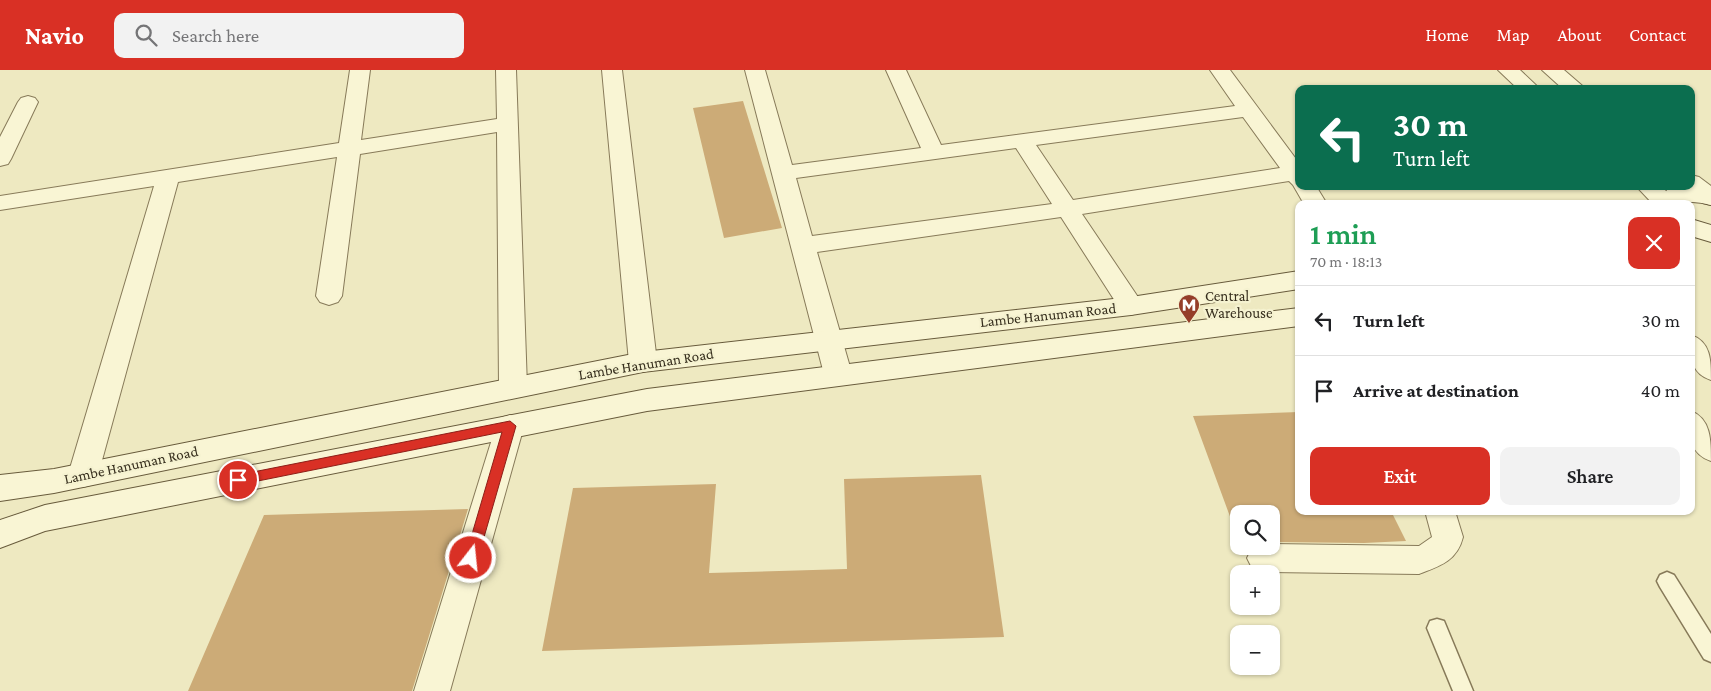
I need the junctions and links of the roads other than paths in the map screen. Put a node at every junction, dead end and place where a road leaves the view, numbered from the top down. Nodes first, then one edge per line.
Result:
1 (360, 70) edge
2 (506, 70) edge
3 (612, 70) edge
4 (755, 70) edge
5 (896, 70) edge
6 (1220, 70) edge
7 (1508, 70) edge
8 (1552, 70) edge
9 (1525, 85) edge
10 (1571, 85) edge
11 (28, 102) dead end
12 (1249, 110) junction
13 (507, 124) junction
14 (1022, 141) junction
15 (349, 148) junction
16 (934, 153) junction
17 (0, 159) edge
18 (783, 173) junction
19 (1295, 173) edge
20 (168, 177) junction
21 (1295, 179) edge
22 (1695, 185) edge
23 (1652, 190) edge
24 (1711, 198) edge
25 (1663, 200) edge
26 (1671, 200) edge
27 (0, 203) edge
28 (1067, 209) junction
29 (1695, 228) edge
30 (1711, 234) edge
31 (1695, 239) edge
32 (802, 246) junction
33 (1295, 281) edge
34 (329, 296) dead end
35 (1131, 306) junction
36 (1295, 317) edge
37 (830, 339) junction
38 (1695, 350) edge
39 (643, 362) junction
40 (1711, 370) edge
41 (838, 374) junction
42 (513, 387) junction
43 (647, 400) junction
44 (510, 426) junction
45 (1695, 427) edge
46 (1711, 448) edge
47 (84, 475) junction
48 (0, 488) edge
49 (1442, 515) edge
50 (0, 534) edge
51 (1264, 558) dead end
52 (1667, 581) dead end
53 (1437, 628) dead end
54 (1711, 652) edge
55 (432, 691) edge
56 (1463, 691) edge

1 - 15 street
2 - 13 street
3 - 39 street
4 - 18 street
5 - 16 street
6 - 12 street
7 - 9 street
8 - 10 street
11 - 17 street
12 - 14 street
12 - 19 street
13 - 15 street
13 - 42 street
14 - 16 street
14 - 28 street
15 - 20 street
15 - 34 street
16 - 18 street
18 - 32 street
20 - 27 street
20 - 47 street
21 - 28 street
22 - 24 street
23 - 25 street
24 - 26 street
28 - 32 street
28 - 35 street
29 - 30 street
30 - 31 street
32 - 37 street
33 - 35 street, Lambe Hanuman Road
35 - 37 street, Lambe Hanuman Road
36 - 41 street
37 - 39 street, Lambe Hanuman Road
37 - 41 street
38 - 40 street
39 - 42 street, Lambe Hanuman Road
39 - 43 street
41 - 43 street
42 - 47 street, Lambe Hanuman Road
43 - 44 street
44 - 50 street
44 - 55 street
45 - 46 street
47 - 48 street, Lambe Hanuman Road
49 - 51 street
52 - 54 lane
53 - 56 lane

